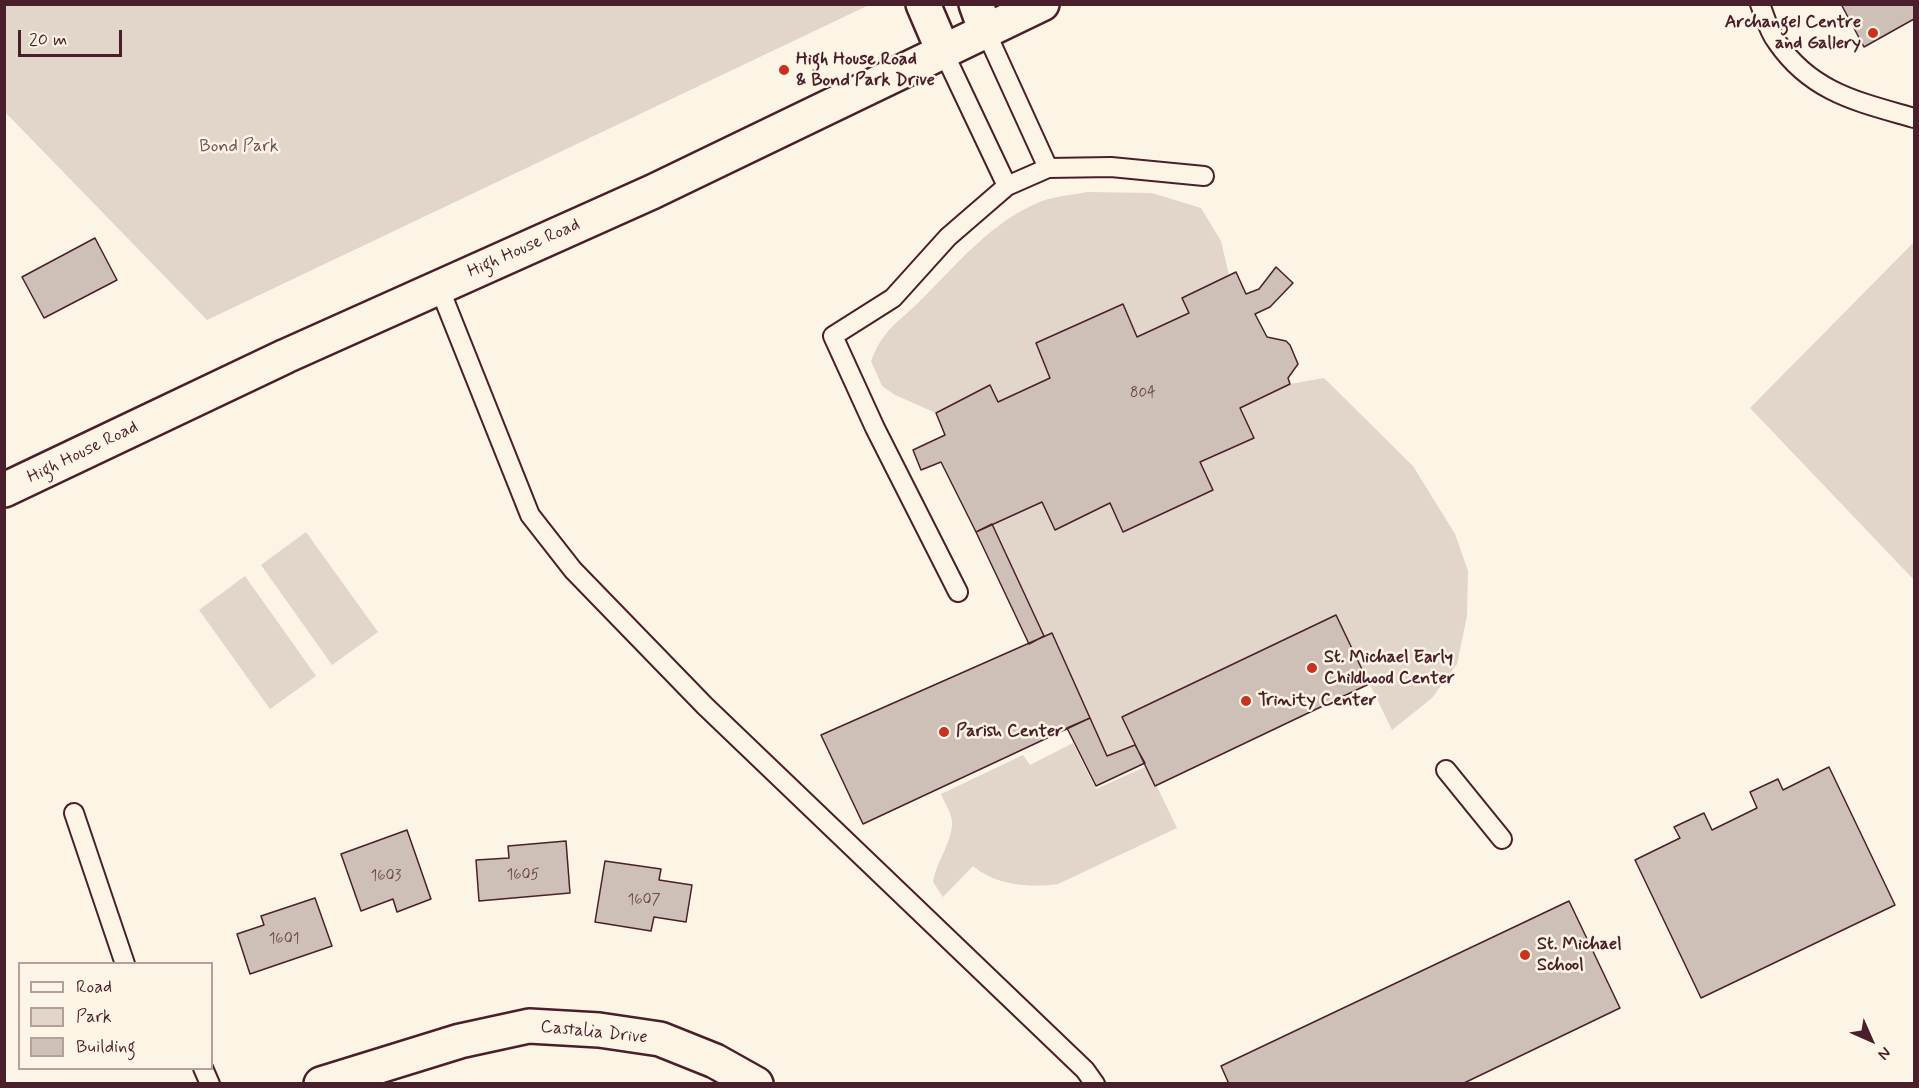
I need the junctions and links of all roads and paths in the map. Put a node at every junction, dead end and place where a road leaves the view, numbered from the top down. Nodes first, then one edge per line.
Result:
1 (923, 4) edge
2 (1042, 4) edge
3 (1760, 4) edge
4 (981, 18) edge
5 (944, 53) junction
6 (1914, 118) edge
7 (1048, 168) junction
8 (1204, 176) dead end
9 (1006, 186) junction
10 (439, 287) junction
11 (4, 490) edge
12 (958, 592) dead end
13 (1446, 770) dead end
14 (74, 813) dead end
15 (1502, 839) dead end
16 (125, 962) edge
17 (321, 1083) edge
18 (756, 1083) edge
19 (1095, 1083) edge

1 - 5 main road
2 - 4 main road, High House Road
3 - 6 lane
4 - 5 main road, High House Road
4 - 7 lane
5 - 9 lane
5 - 10 main road, High House Road
7 - 8 lane
7 - 9 lane
9 - 12 lane
10 - 11 main road, High House Road
10 - 19 lane
13 - 15 lane
14 - 16 lane
17 - 18 main road, Castalia Drive

